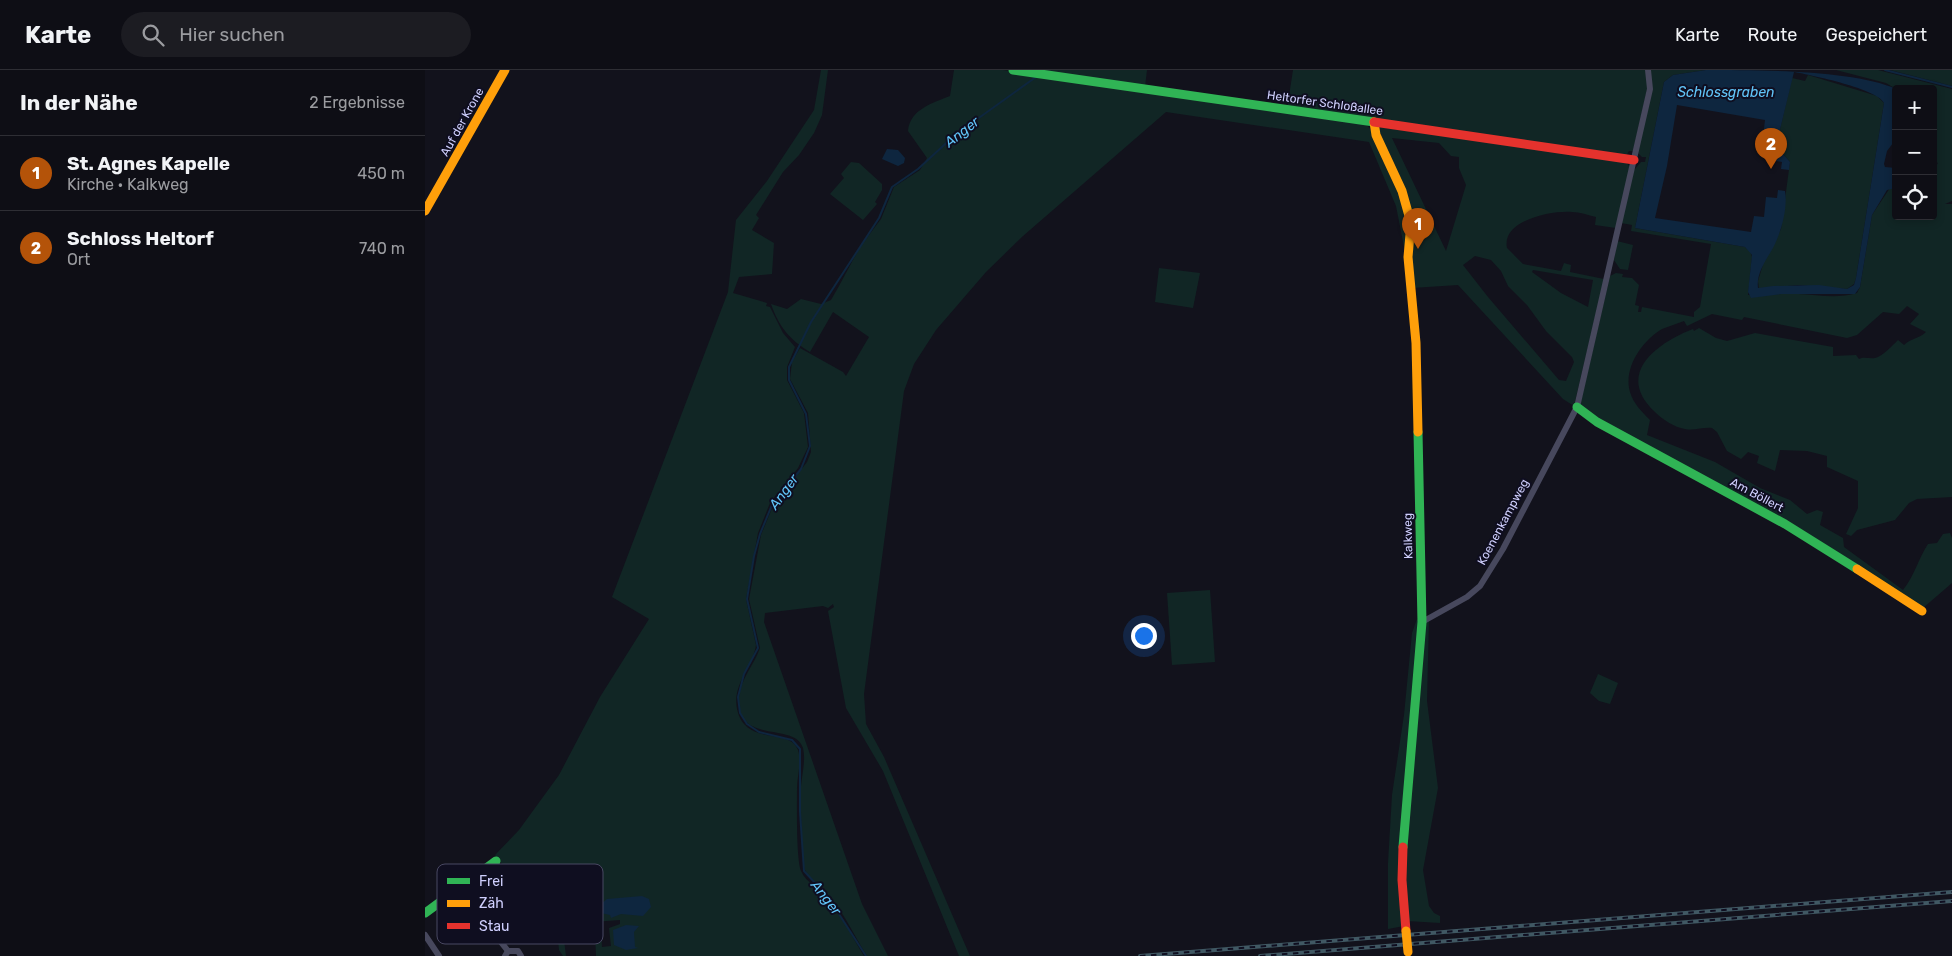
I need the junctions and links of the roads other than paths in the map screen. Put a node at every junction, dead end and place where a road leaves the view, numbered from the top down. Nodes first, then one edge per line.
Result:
1 (505, 70) edge
2 (1013, 70) edge
3 (1648, 70) edge
4 (1374, 122) junction
5 (1634, 160) junction
6 (425, 211) edge
7 (1577, 407) junction
8 (1922, 612) dead end
9 (1422, 622) junction
10 (496, 861) dead end
11 (492, 864) edge
12 (437, 905) edge
13 (425, 913) edge
14 (425, 935) edge
15 (506, 953) edge
16 (1408, 954) edge
17 (439, 956) edge
18 (521, 956) edge

1 - 6 street, Auf der Krone
2 - 4 street, Heltorfer Schloßallee
3 - 5 street
4 - 5 street, Heltorfer Schloßallee
4 - 9 street, Kalkweg
5 - 7 street
7 - 8 street, Am Böllert
7 - 9 street, Koenenkampweg
9 - 16 street, Kalkweg, bridge
10 - 11 street
12 - 13 street
14 - 17 street
15 - 18 street

